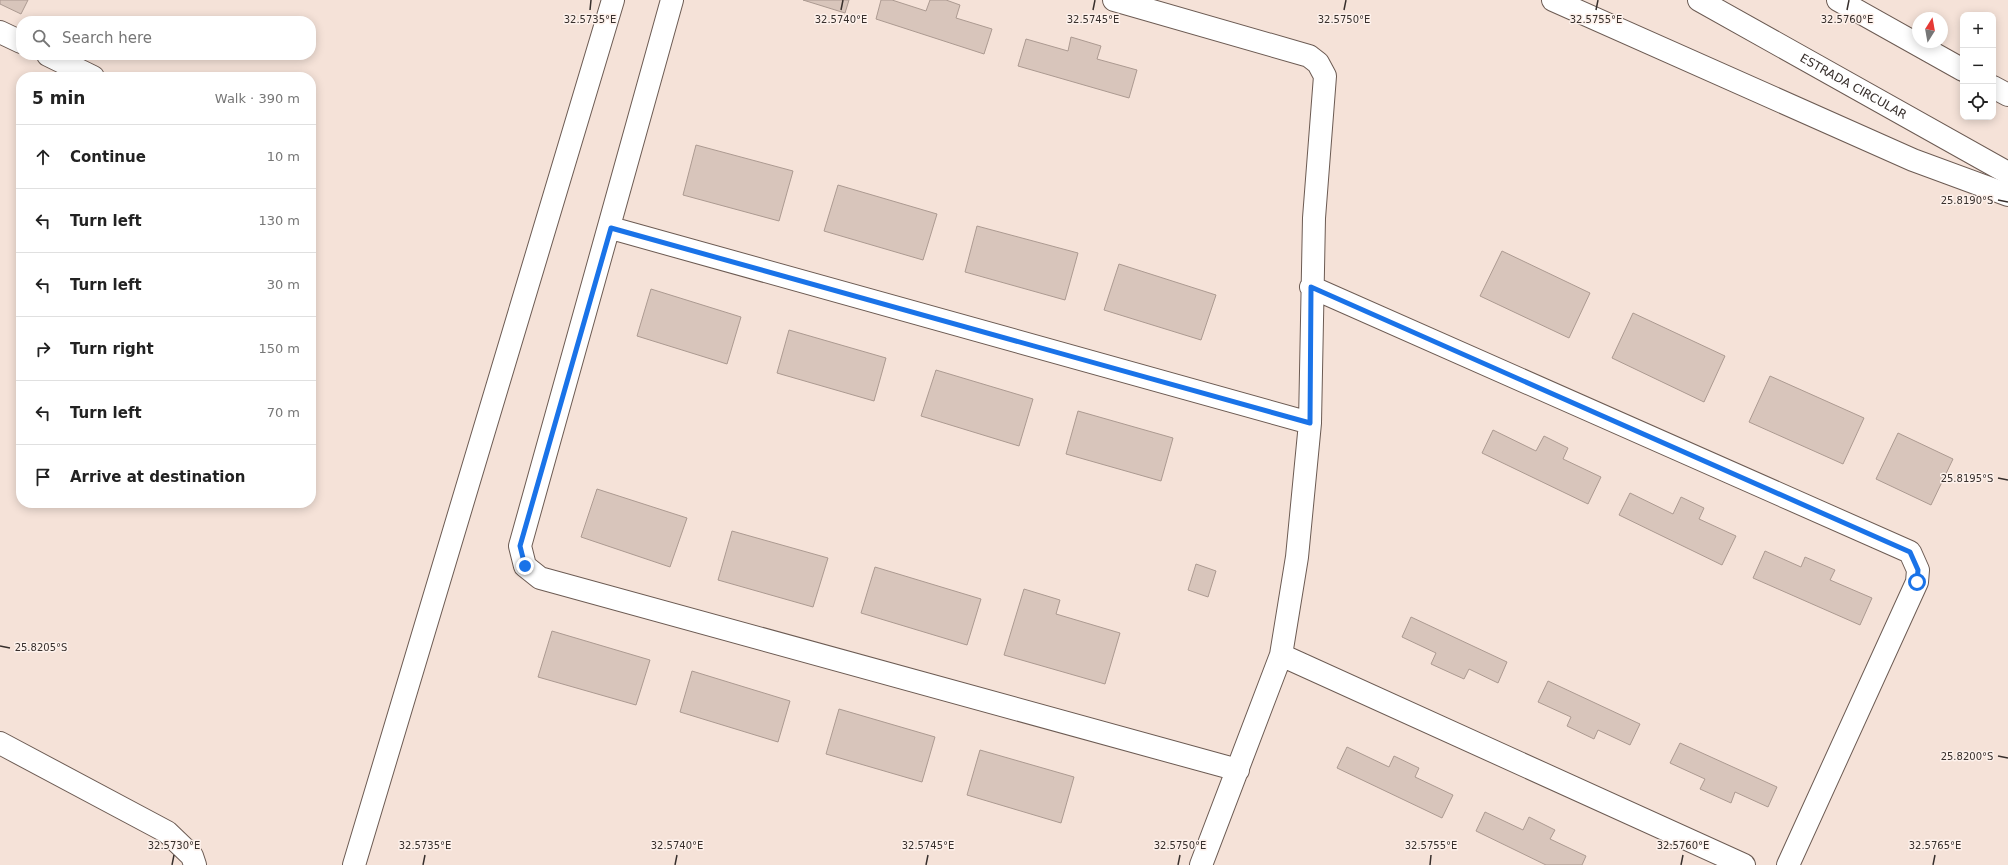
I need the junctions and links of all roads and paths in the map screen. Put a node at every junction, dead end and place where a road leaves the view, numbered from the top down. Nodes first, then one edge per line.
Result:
1 (613, 0) edge
2 (672, 0) edge
3 (1114, 0) edge
4 (1553, 0) edge
5 (1699, 0) edge
6 (1838, 0) edge
7 (0, 32) edge
8 (16, 40) edge
9 (58, 60) edge
10 (1960, 68) edge
11 (82, 72) edge
12 (1996, 89) edge
13 (2008, 95) edge
14 (2008, 173) edge
15 (2008, 195) edge
16 (611, 228) junction
17 (1311, 287) junction
18 (1310, 423) junction
19 (1281, 655) junction
20 (0, 743) edge
21 (1238, 770) junction
22 (195, 865) edge
23 (354, 865) edge
24 (1201, 865) edge
25 (1744, 865) edge
26 (1788, 865) edge

1 - 23 main road
2 - 16 main road
3 - 17 main road
4 - 15 main road
5 - 14 main road, ESTRADA CIRCULAR
6 - 10 main road
7 - 8 main road
9 - 11 main road
12 - 13 main road
16 - 18 main road
16 - 21 main road
17 - 18 main road
17 - 26 main road
18 - 19 main road
19 - 21 main road
19 - 25 main road
20 - 22 main road
21 - 24 main road

